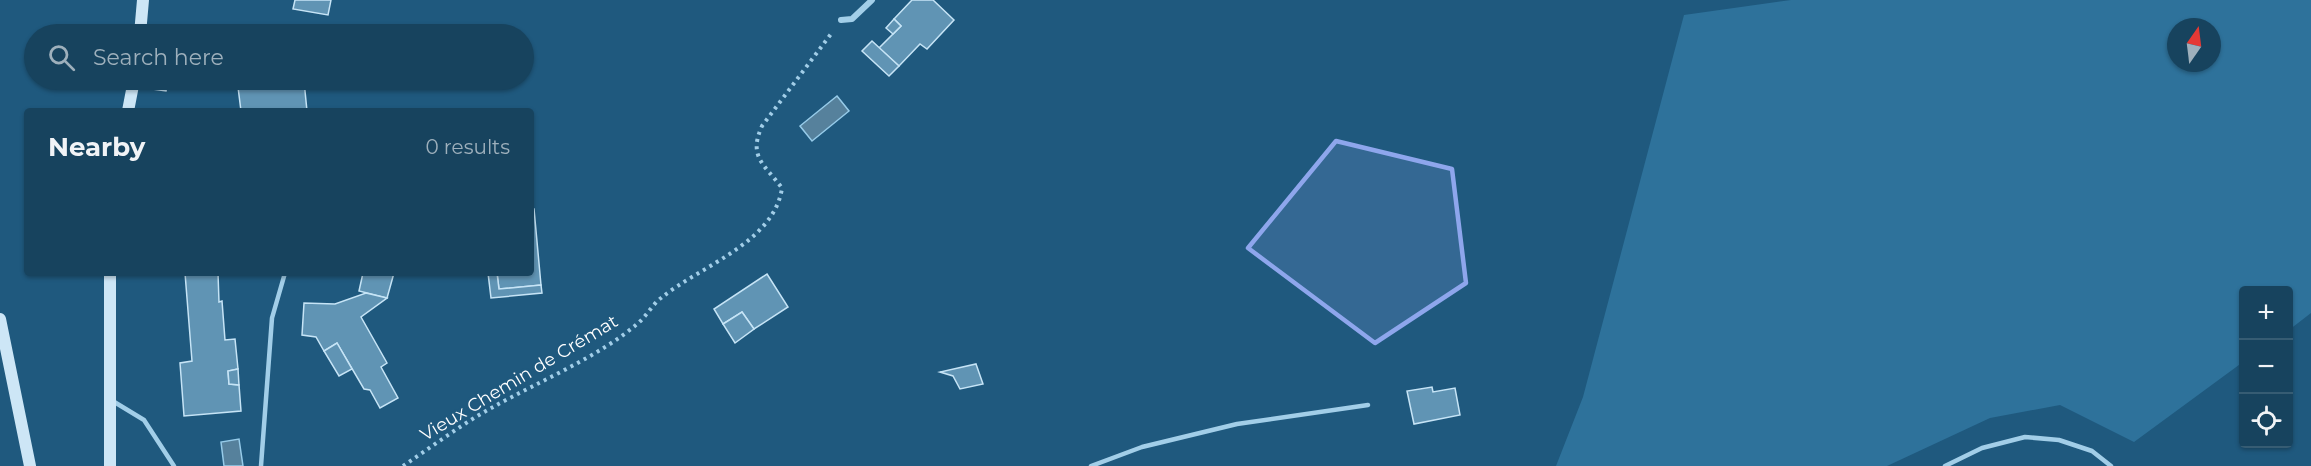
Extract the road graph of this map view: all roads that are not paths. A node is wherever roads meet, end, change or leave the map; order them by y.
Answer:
1 (143, 0) edge
2 (872, 0) edge
3 (841, 20) road end
4 (141, 24) edge
5 (132, 90) edge
6 (129, 108) edge
7 (110, 276) edge
8 (284, 276) edge
9 (0, 319) edge
10 (109, 399) junction
11 (1368, 405) dead end
12 (30, 466) edge
13 (110, 466) edge
14 (174, 466) edge
15 (261, 466) edge
16 (1091, 466) edge
17 (1946, 466) edge
18 (2111, 466) edge

1 - 4 street
2 - 3 street
5 - 6 street
7 - 10 street
8 - 15 lane
9 - 12 street
10 - 13 street
10 - 14 lane
11 - 16 lane
17 - 18 lane

